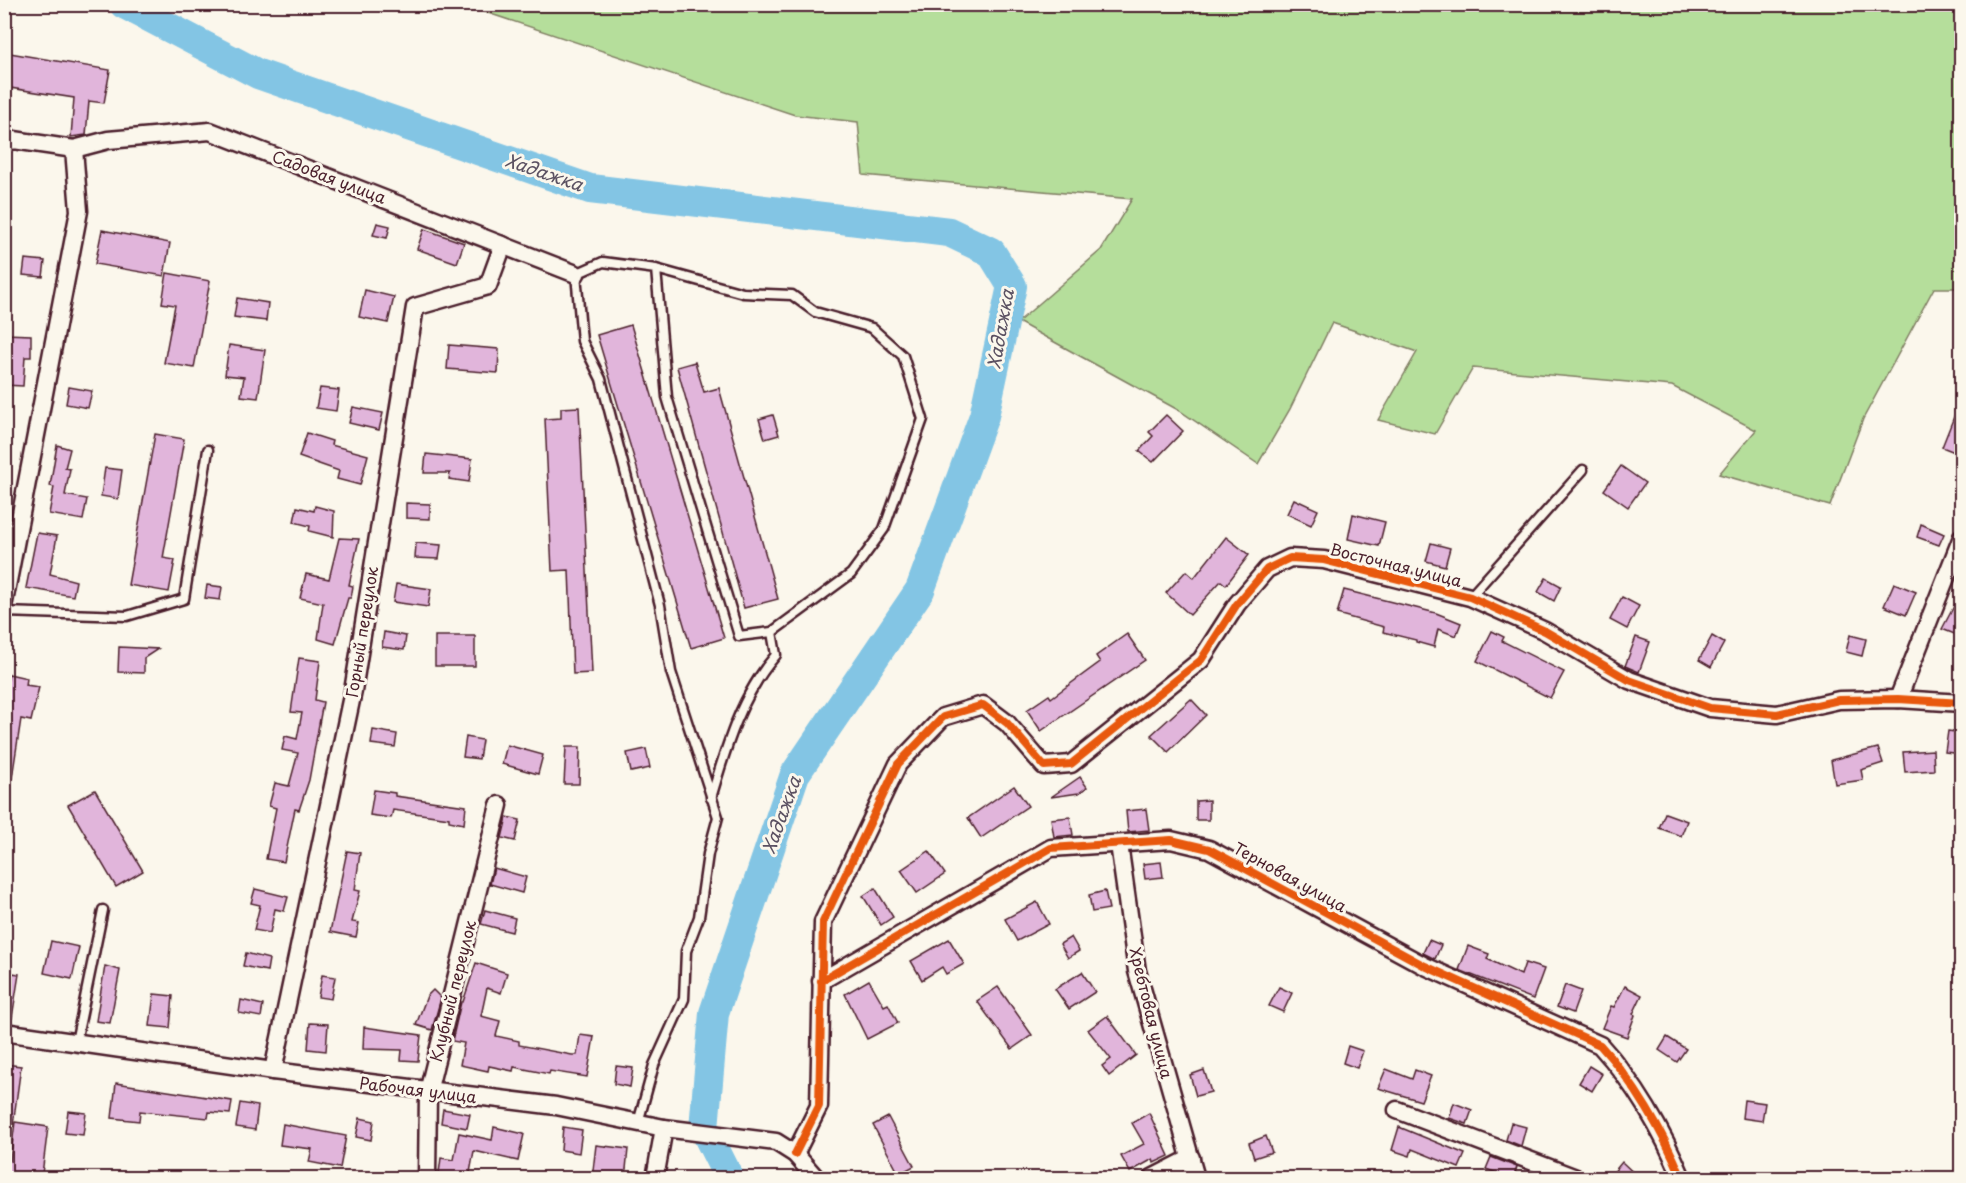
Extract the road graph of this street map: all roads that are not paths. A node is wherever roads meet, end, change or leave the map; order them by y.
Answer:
1 (4, 142) edge
2 (74, 149) junction
3 (503, 245) junction
4 (656, 269) junction
5 (576, 274) junction
6 (208, 450) dead end
7 (1583, 470) dead end
8 (1962, 537) edge
9 (1470, 597) junction
10 (4, 603) edge
11 (4, 612) edge
12 (772, 632) junction
13 (1898, 699) junction
14 (1962, 703) edge
15 (711, 798) junction
16 (499, 805) dead end
17 (1119, 844) junction
18 (103, 910) dead end
19 (821, 981) junction
20 (4, 1032) edge
21 (76, 1042) junction
22 (273, 1071) junction
23 (428, 1092) junction
24 (1396, 1110) dead end
25 (638, 1123) junction
26 (663, 1128) junction
27 (795, 1154) junction
28 (1191, 1158) junction
29 (427, 1179) edge
30 (655, 1179) edge
31 (816, 1179) edge
32 (1152, 1179) edge
33 (1196, 1179) edge
34 (1576, 1179) edge
35 (1682, 1179) edge

1 - 2 street, Садовая улица
2 - 3 street, Садовая улица
2 - 10 street
3 - 5 street, Садовая улица
3 - 22 street, Горный переулок
4 - 5 lane
4 - 12 lane
4 - 12 lane
5 - 15 lane
6 - 11 lane
7 - 9 lane
8 - 13 street
9 - 13 street, Восточная улица
9 - 19 street, Восточная улица
12 - 15 lane
13 - 14 street, Восточная улица
15 - 25 lane
16 - 23 street, Клубный переулок
17 - 19 street, Терновая улица
17 - 28 street, Хребтовая улица
17 - 35 street, Терновая улица
18 - 21 lane
19 - 27 street
20 - 21 street, Рабочая улица
21 - 22 street, Рабочая улица
22 - 23 street, Рабочая улица
23 - 25 street, Рабочая улица
23 - 29 street, Клубный переулок
24 - 34 street
25 - 26 street, Рабочая улица
26 - 27 street, Рабочая улица
26 - 30 street
27 - 31 street, Рабочая улица
28 - 32 street
28 - 33 street, Хребтовая улица

